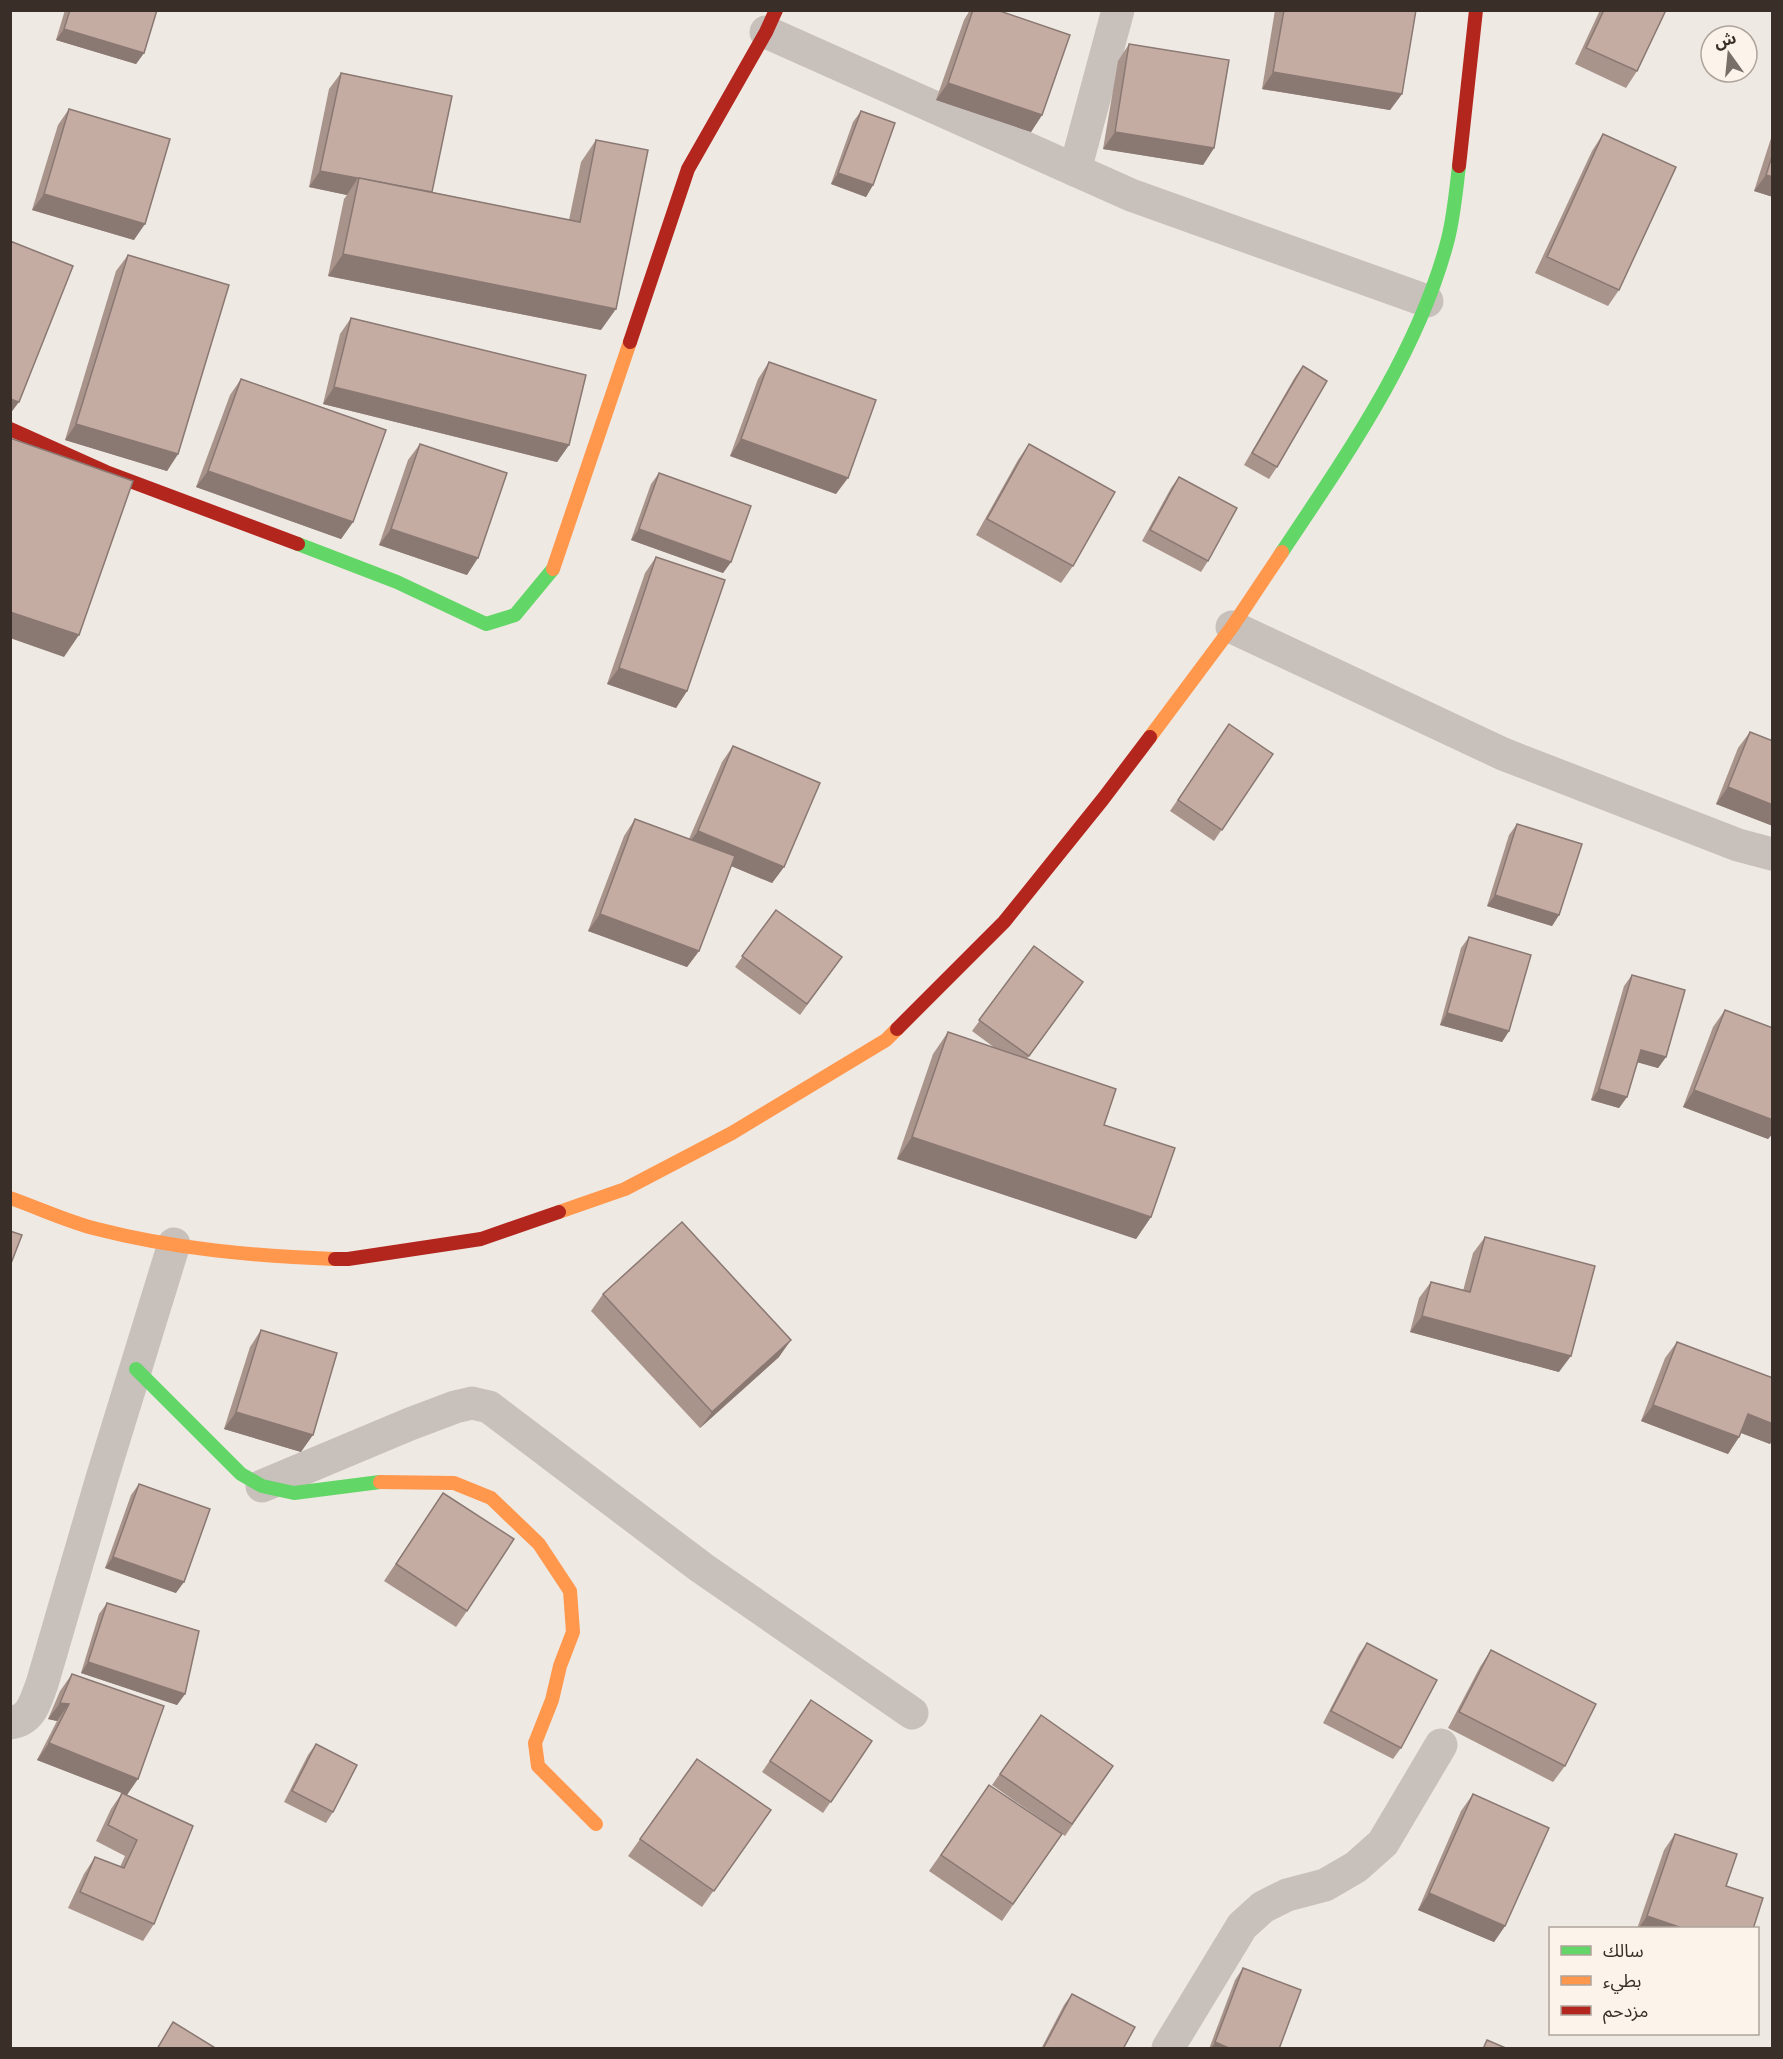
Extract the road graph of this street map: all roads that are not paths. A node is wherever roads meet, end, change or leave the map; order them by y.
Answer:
1 (1118, 10) edge
2 (1476, 10) edge
3 (771, 21) edge
4 (1075, 170) junction
5 (1427, 301) junction
6 (10, 429) edge
7 (1232, 627) junction
8 (1773, 854) edge
9 (10, 1198) edge
10 (174, 1244) junction
11 (136, 1369) junction
12 (262, 1486) junction
13 (912, 1713) dead end
14 (10, 1724) edge
15 (1441, 1745) dead end
16 (596, 1824) dead end
17 (1168, 2049) edge

1 - 4 street
2 - 5 street
3 - 4 street
3 - 6 street
4 - 5 street
5 - 7 street
7 - 8 street
7 - 10 street
9 - 10 street
10 - 11 street
11 - 12 street
11 - 14 street
12 - 13 street
12 - 16 street
15 - 17 street

